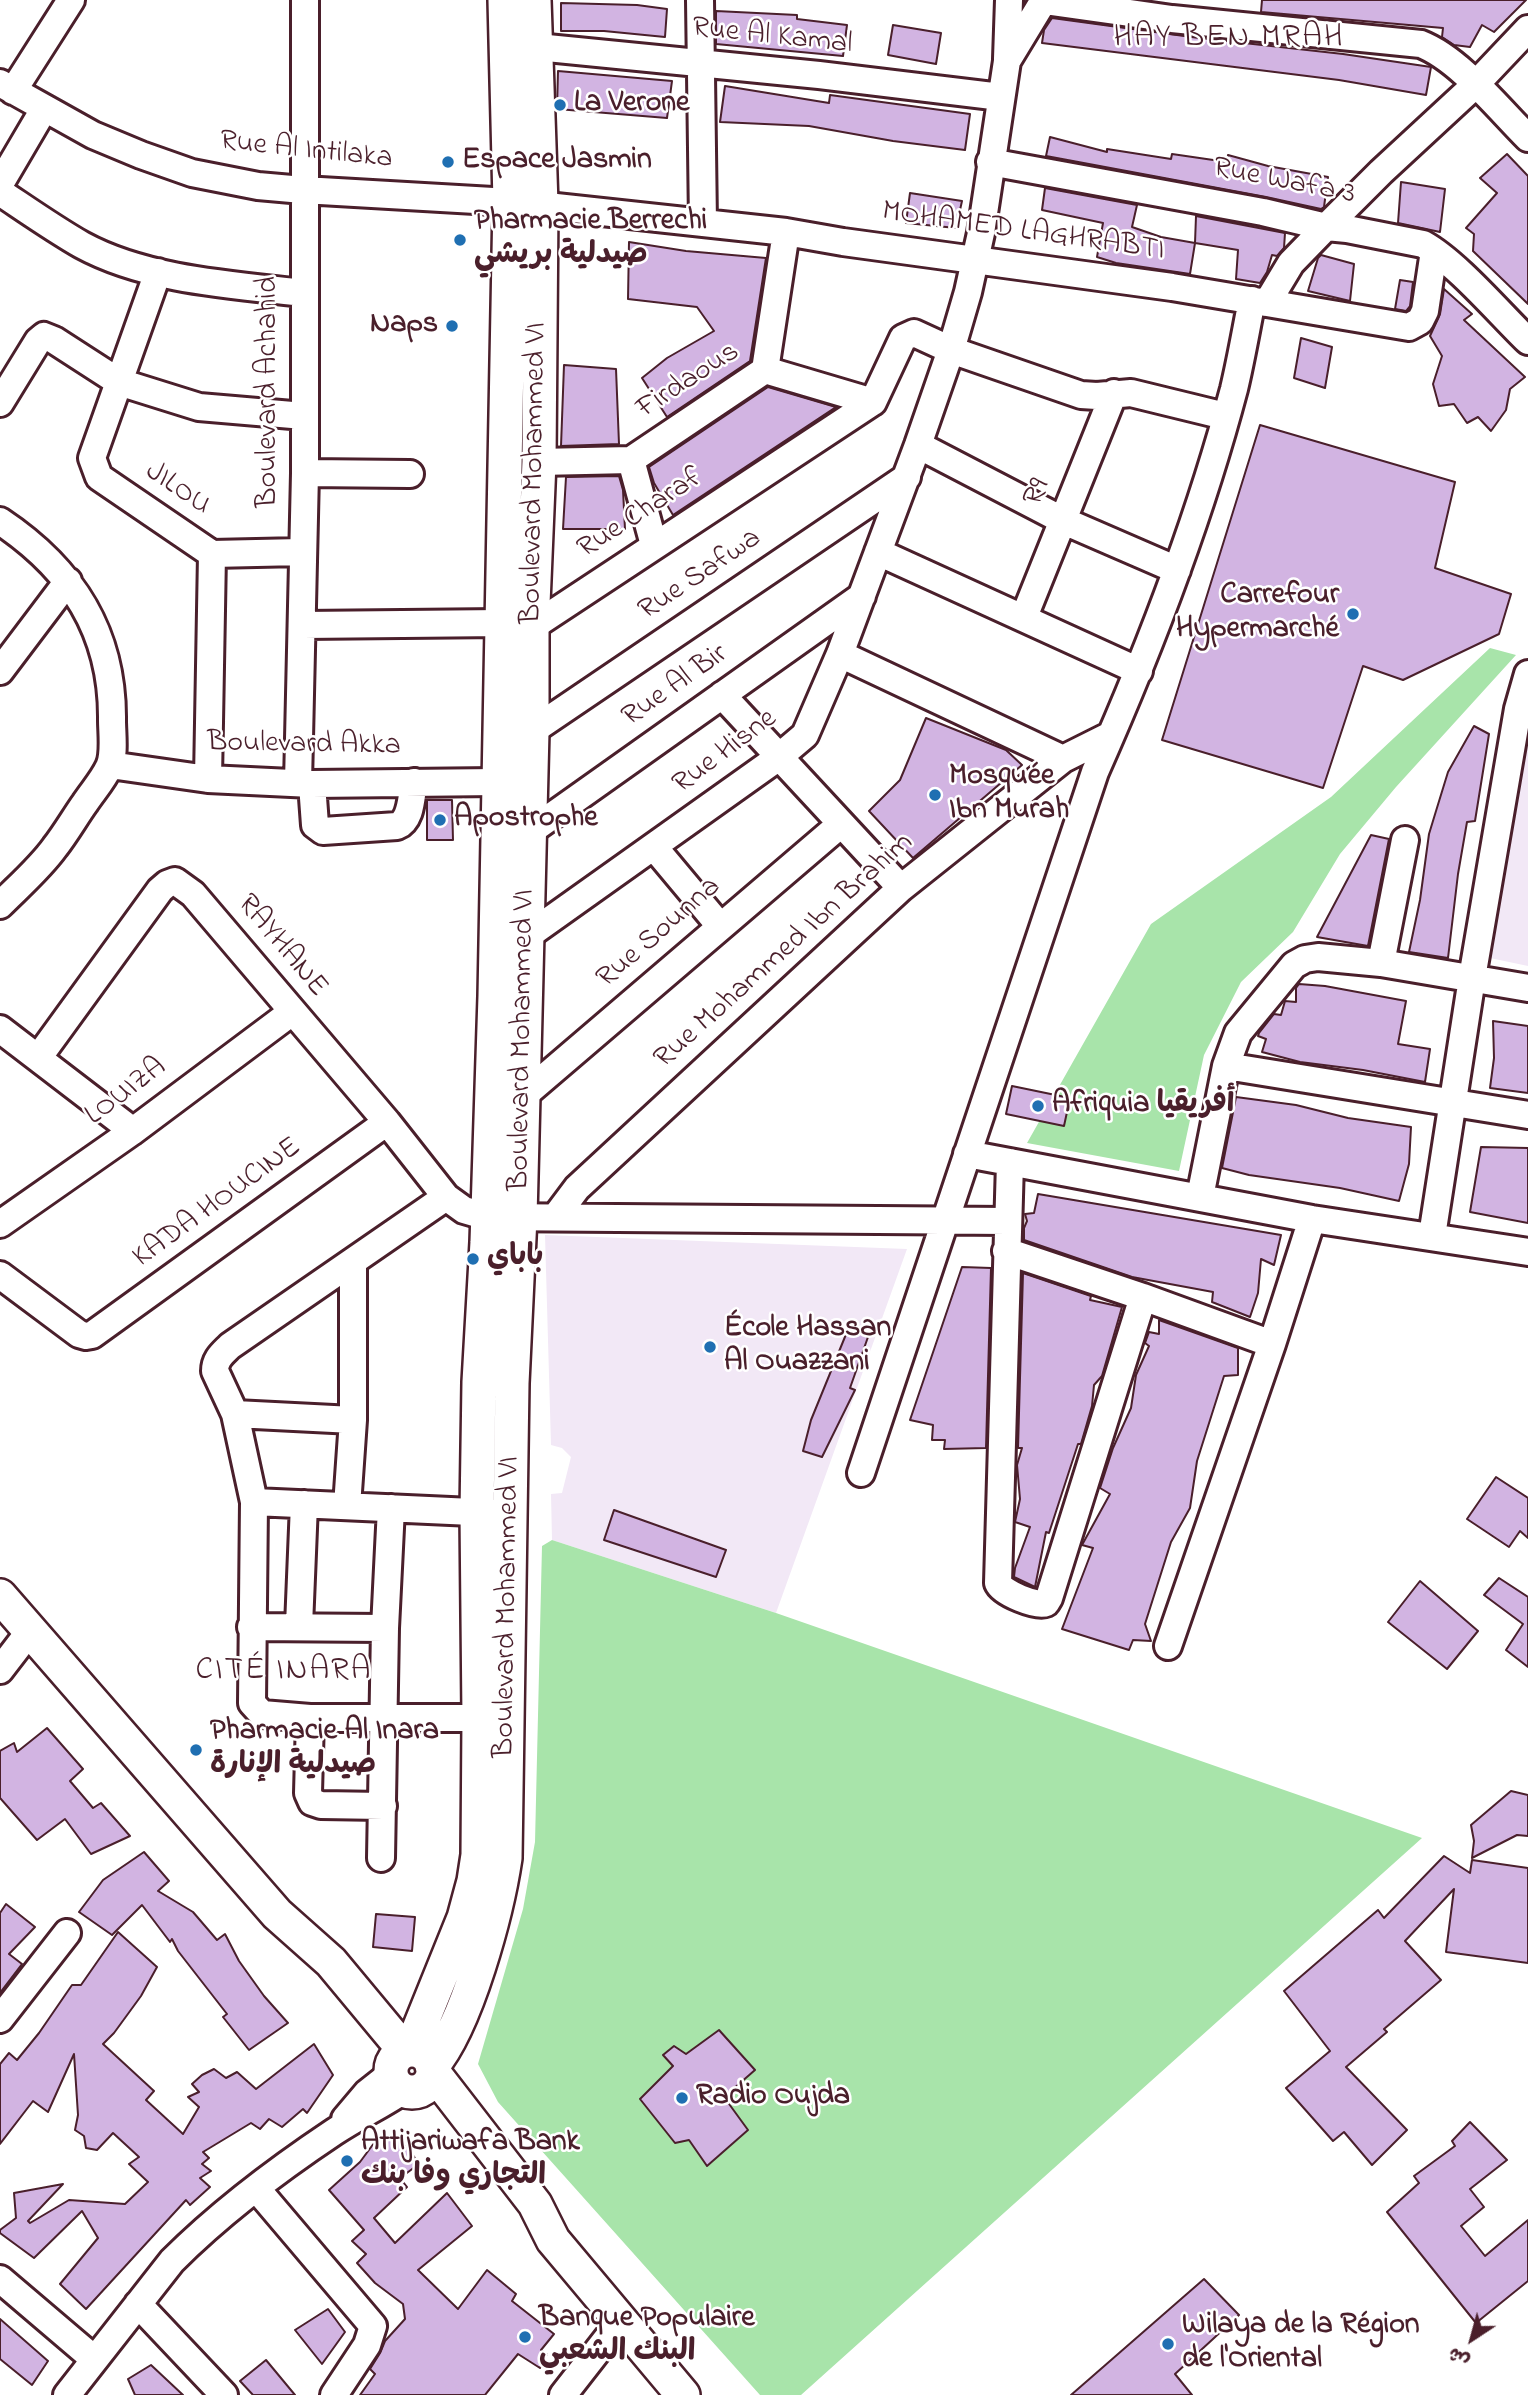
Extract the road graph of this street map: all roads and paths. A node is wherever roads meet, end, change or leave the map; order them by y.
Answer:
1 (71, 0) edge
2 (304, 0) edge
3 (505, 0) edge
4 (534, 0) edge
5 (700, 0) edge
6 (1009, 0) edge
7 (1044, 1) edge
8 (1528, 29) edge
9 (537, 47) junction
10 (1007, 61) junction
11 (702, 64) junction
12 (1475, 85) junction
13 (7, 87) edge
14 (1001, 97) junction
15 (44, 109) junction
16 (1528, 138) edge
17 (990, 162) junction
18 (0, 184) edge
19 (303, 190) junction
20 (0, 192) edge
21 (525, 203) junction
22 (703, 223) junction
23 (1326, 227) junction
24 (786, 232) junction
25 (1434, 251) junction
26 (975, 259) junction
27 (158, 271) junction
28 (304, 293) junction
29 (1260, 301) junction
30 (1528, 341) edge
31 (951, 350) junction
32 (765, 370) junction
33 (119, 382) junction
34 (1114, 393) junction
35 (873, 402) junction
36 (0, 403) edge
37 (304, 416) junction
38 (1225, 416) junction
39 (918, 445) junction
40 (631, 460) junction
41 (539, 462) junction
42 (305, 473) junction
43 (410, 474) dead end
44 (907, 477) junction
45 (0, 521) edge
46 (1064, 521) junction
47 (654, 545) junction
48 (301, 552) junction
49 (878, 552) junction
50 (212, 554) junction
51 (1177, 570) junction
52 (68, 582) junction
53 (862, 596) junction
54 (1024, 617) junction
55 (303, 625) junction
56 (517, 625) junction
57 (840, 654) junction
58 (0, 671) edge
59 (1139, 671) junction
60 (1528, 674) edge
61 (722, 695) junction
62 (532, 731) junction
63 (1111, 735) junction
64 (779, 757) junction
65 (1063, 759) junction
66 (110, 765) junction
67 (208, 779) junction
68 (414, 782) junction
69 (497, 782) junction
70 (305, 784) junction
71 (841, 824) junction
72 (528, 834) junction
73 (1405, 840) dead end
74 (654, 848) junction
75 (901, 888) junction
76 (0, 905) edge
77 (720, 926) junction
78 (526, 937) junction
79 (1381, 963) junction
80 (1472, 978) junction
81 (1528, 988) edge
82 (292, 1012) junction
83 (0, 1029) edge
84 (38, 1058) junction
85 (1226, 1066) junction
86 (523, 1096) junction
87 (1454, 1102) junction
88 (1528, 1115) edge
89 (387, 1122) junction
90 (133, 1131) junction
91 (967, 1154) junction
92 (1010, 1162) junction
93 (446, 1197) junction
94 (1200, 1197) junction
95 (556, 1216) junction
96 (504, 1217) junction
97 (1312, 1219) junction
98 (945, 1220) junction
99 (1007, 1221) junction
100 (0, 1224) edge
101 (1432, 1236) junction
102 (1006, 1251) junction
103 (1528, 1252) edge
104 (353, 1261) junction
105 (0, 1275) edge
106 (1143, 1297) junction
107 (1272, 1344) junction
108 (235, 1414) junction
109 (353, 1420) junction
110 (861, 1473) dead end
111 (254, 1502) junction
112 (304, 1504) junction
113 (347, 1506) junction
114 (391, 1508) junction
115 (477, 1512) junction
116 (509, 1513) junction
117 (0, 1596) edge
118 (299, 1626) junction
119 (251, 1628) junction
120 (385, 1628) junction
121 (30, 1631) junction
122 (1168, 1646) dead end
123 (0, 1670) edge
124 (310, 1718) junction
125 (384, 1718) junction
126 (480, 1718) junction
127 (383, 1806) junction
128 (381, 1858) dead end
129 (67, 1933) dead end
130 (0, 2019) edge
131 (411, 2070) junction
132 (256, 2188) junction
133 (0, 2279) edge
134 (138, 2304) junction
135 (620, 2322) junction
136 (94, 2359) junction
137 (67, 2395) edge
138 (224, 2395) edge
139 (334, 2395) edge
140 (563, 2395) edge
141 (683, 2395) edge

1 - 13 street
2 - 19 street, Boulevard Achahid
3 - 21 main road, Boulevard Mohammed VI
4 - 9 main road, Boulevard Mohammed VI
5 - 11 street
6 - 10 street
7 - 10 street
7 - 12 street
8 - 12 street
9 - 11 street, Rue Al Kamal
9 - 21 main road, Boulevard Mohammed VI
10 - 14 street
11 - 14 street, Rue Al Kamal
11 - 22 street
12 - 16 street
12 - 23 street
13 - 15 street, Rue Al Intilaka
14 - 17 street
15 - 18 street
15 - 19 street, Rue Al Intilaka
17 - 23 street, Rue Wafa 3
17 - 26 street
19 - 21 street, Rue Al Intilaka
19 - 28 street, Boulevard Achahid
20 - 27 street
21 - 22 street, MOHAMED LAGHRABTI
21 - 41 main road, Boulevard Mohammed VI
21 - 56 main road, Boulevard Mohammed VI
22 - 24 street, MOHAMED LAGHRABTI
23 - 25 street, Rue Wafa 3
23 - 29 street
24 - 26 street, MOHAMED LAGHRABTI
24 - 32 street
25 - 29 street, MOHAMED LAGHRABTI
25 - 30 street, Rue Wafa 3
26 - 29 street, MOHAMED LAGHRABTI
26 - 31 street
27 - 28 street
27 - 33 street, JILOU
28 - 37 street, Boulevard Achahid
29 - 38 street
31 - 34 street
31 - 35 street
31 - 39 street
32 - 35 street, Firdaous
32 - 40 street, Firdaous
33 - 36 street
33 - 37 street
33 - 50 street, JILOU
34 - 38 street
34 - 46 street, R9
35 - 47 street, Rue Charaf
37 - 42 street, Boulevard Achahid
38 - 51 street
39 - 44 street
39 - 46 street
40 - 41 street, Firdaous
40 - 47 street
41 - 56 main road, Boulevard Mohammed VI
42 - 43 street
42 - 48 street, Boulevard Achahid
44 - 49 street
44 - 62 street, Rue Safwa
45 - 52 street
46 - 51 street
46 - 54 street, R9
47 - 56 street, Rue Charaf
48 - 50 street
48 - 55 street, Boulevard Achahid
49 - 53 street, Rue Hisne
49 - 54 street
50 - 67 street, JILOU
51 - 59 street
52 - 58 street
52 - 66 street
53 - 57 street, Rue Hisne
53 - 61 street, Rue Al Bir
54 - 59 street
55 - 56 street
55 - 70 street, Boulevard Achahid
56 - 62 main road, Boulevard Mohammed VI
56 - 69 main road, Boulevard Mohammed VI
57 - 64 street, Rue Hisne
57 - 65 street
59 - 63 street
60 - 80 street
61 - 64 street
61 - 72 street, Rue Al Bir
62 - 72 main road, Boulevard Mohammed VI
63 - 65 street, Rue Mohammed Ibn Brahim
63 - 91 street
64 - 71 street
64 - 74 street, Rue Hisne
65 - 75 street, Rue Mohammed Ibn Brahim
66 - 67 street, Boulevard Akka
66 - 76 street
67 - 70 street, Boulevard Akka
68 - 69 street, Boulevard Akka
68 - 70 street, Boulevard Akka
68 - 70 street, Boulevard Achahid
69 - 96 main road, Boulevard Mohammed VI
71 - 75 street
71 - 77 street, Rue Sounna
72 - 78 main road, Boulevard Mohammed VI
73 - 79 street
74 - 77 street
74 - 78 street, Rue Hisne
75 - 95 street, Rue Mohammed Ibn Brahim
77 - 86 street, Rue Sounna
78 - 86 main road, Boulevard Mohammed VI
79 - 80 street
79 - 85 street
80 - 81 street
80 - 87 street
82 - 84 street, RAYHANE
82 - 89 street, RAYHANE
82 - 90 street, LOUIZA
83 - 84 street
84 - 90 street
85 - 87 street
85 - 94 street
86 - 96 main road, Boulevard Mohammed VI
87 - 88 street
87 - 101 street
89 - 93 street, RAYHANE
89 - 105 street, KADA HOUCINE
90 - 100 street, LOUIZA
91 - 92 street
91 - 98 street
92 - 94 street
92 - 99 street
93 - 96 street, RAYHANE
93 - 104 street
94 - 97 street
95 - 96 street
95 - 98 street
96 - 115 main road, Boulevard Mohammed VI
96 - 116 main road, Boulevard Mohammed VI
97 - 101 street
97 - 107 street
98 - 99 street
98 - 110 street
99 - 102 street
101 - 103 street
102 - 106 street
102 - 106 street
104 - 108 street
104 - 109 street
106 - 107 street
107 - 122 street
108 - 109 street
108 - 111 street
109 - 113 street
111 - 112 street
111 - 119 street
112 - 113 street
112 - 118 street
113 - 114 street
114 - 115 street
114 - 120 street
115 - 116 street
115 - 126 main road, Boulevard Mohammed VI
116 - 131 main road, Boulevard Mohammed VI
117 - 121 main road
118 - 119 street
118 - 120 street
119 - 124 street
120 - 125 street
121 - 123 street
121 - 131 main road
124 - 125 street
124 - 127 street
125 - 126 street
125 - 127 street
126 - 131 main road, Boulevard Mohammed VI
127 - 128 street
129 - 130 street
131 - 132 street, Boulevard Mohammed VI
131 - 135 main road
132 - 134 street, Boulevard Mohammed VI
132 - 139 street
133 - 136 street
134 - 136 street, Boulevard Mohammed VI
134 - 138 street
135 - 140 street
135 - 141 main road
136 - 137 street, Boulevard Mohammed VI

